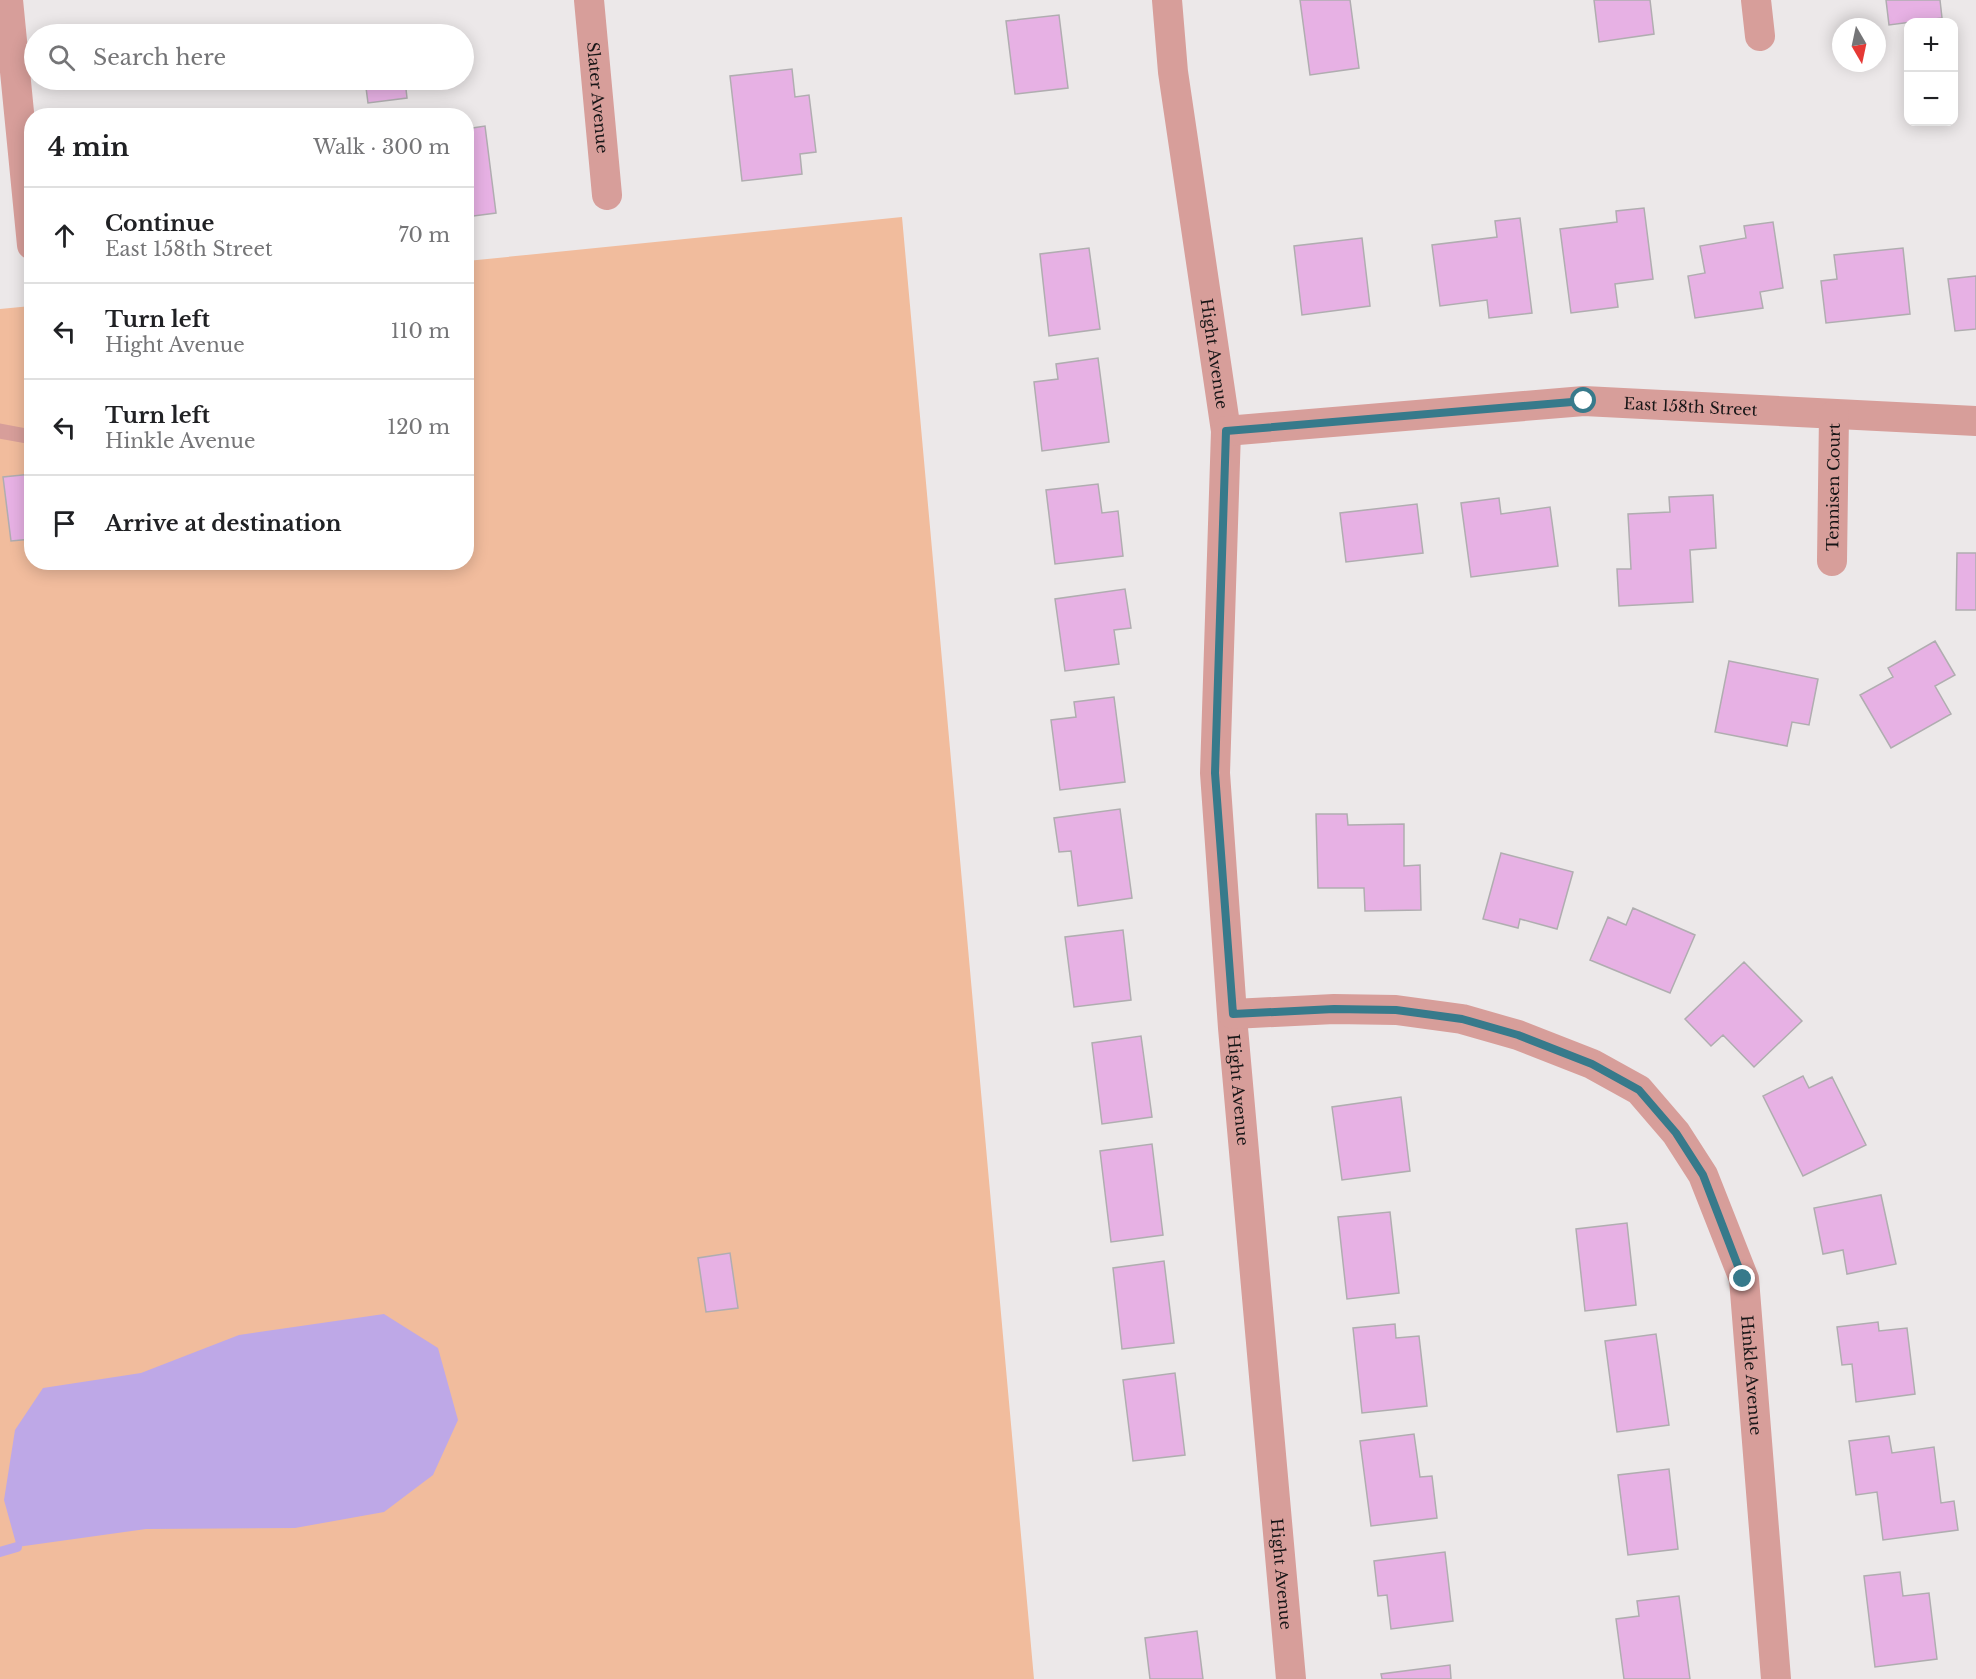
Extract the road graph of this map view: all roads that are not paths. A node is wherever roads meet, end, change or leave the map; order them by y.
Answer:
1 (8, 0) edge
2 (590, 0) edge
3 (1167, 0) edge
4 (1756, 0) edge
5 (1760, 36) dead end
6 (24, 163) edge
7 (608, 195) dead end
8 (1834, 415) junction
9 (1976, 421) edge
10 (0, 431) edge
11 (1226, 431) junction
12 (24, 436) edge
13 (1832, 561) dead end
14 (1233, 1014) junction
15 (1291, 1679) edge
16 (1776, 1679) edge

1 - 6 street
2 - 7 street, Slater Avenue
3 - 11 street, Hight Avenue
4 - 5 street
8 - 9 street, East 158th Street
8 - 11 street, East 158th Street
8 - 13 street, Tennisen Court
10 - 12 lane
11 - 14 street, Hight Avenue
14 - 15 street, Hight Avenue
14 - 16 street, Hinkle Avenue

